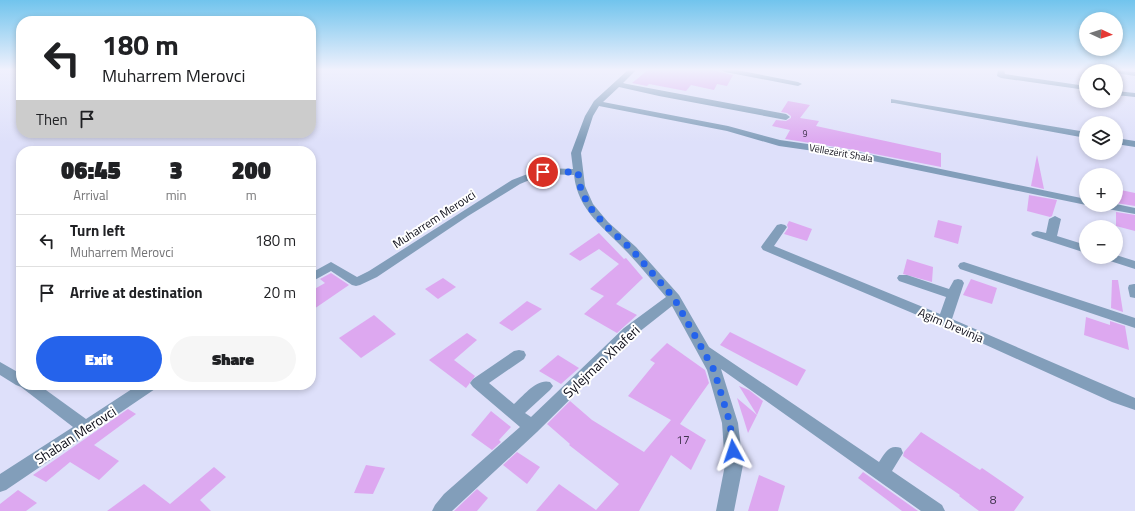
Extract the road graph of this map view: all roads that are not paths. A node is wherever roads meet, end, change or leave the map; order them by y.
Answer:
1 (607, 94) edge
2 (657, 94) edge
3 (894, 101) dead end
4 (597, 103) junction
5 (786, 117) dead end
6 (1079, 134) edge
7 (1123, 142) edge
8 (1135, 144) edge
9 (578, 172) junction
10 (1079, 201) edge
11 (1123, 209) edge
12 (1135, 211) edge
13 (1055, 219) dead end
14 (781, 228) dead end
15 (1037, 234) dead end
16 (1051, 238) junction
17 (1079, 247) edge
18 (1123, 261) edge
19 (1135, 265) edge
20 (964, 266) dead end
21 (316, 275) edge
22 (903, 278) dead end
23 (1135, 288) edge
24 (1135, 294) edge
25 (674, 298) junction
26 (944, 321) junction
27 (1135, 323) edge
28 (703, 350) junction
29 (519, 355) dead end
30 (0, 368) edge
31 (16, 378) edge
32 (545, 386) dead end
33 (35, 390) edge
34 (142, 390) edge
35 (1135, 404) edge
36 (514, 413) junction
37 (85, 427) junction
38 (531, 427) junction
39 (895, 453) dead end
40 (881, 473) junction
41 (0, 484) edge
42 (441, 511) edge
43 (725, 511) edge
44 (936, 511) edge

1 - 4 street
2 - 5 street
3 - 6 street
4 - 9 street
4 - 10 street, Vëllezërit Shala
7 - 8 street
9 - 21 street, Muharrem Merovci
9 - 25 street
11 - 12 street
13 - 16 street
14 - 26 street, Agim Drevinja
15 - 16 street
16 - 17 street
18 - 19 street
20 - 27 street
22 - 26 street
23 - 24 street
25 - 28 street
25 - 38 street, Sylejman Xhaferi
26 - 35 street, Agim Drevinja
28 - 40 street
28 - 43 street
29 - 36 street
30 - 31 street
32 - 36 street
33 - 37 street
34 - 37 street, Shaban Merovci
36 - 38 street
37 - 41 street, Shaban Merovci
38 - 42 street, Sylejman Xhaferi
39 - 40 street
40 - 44 street

